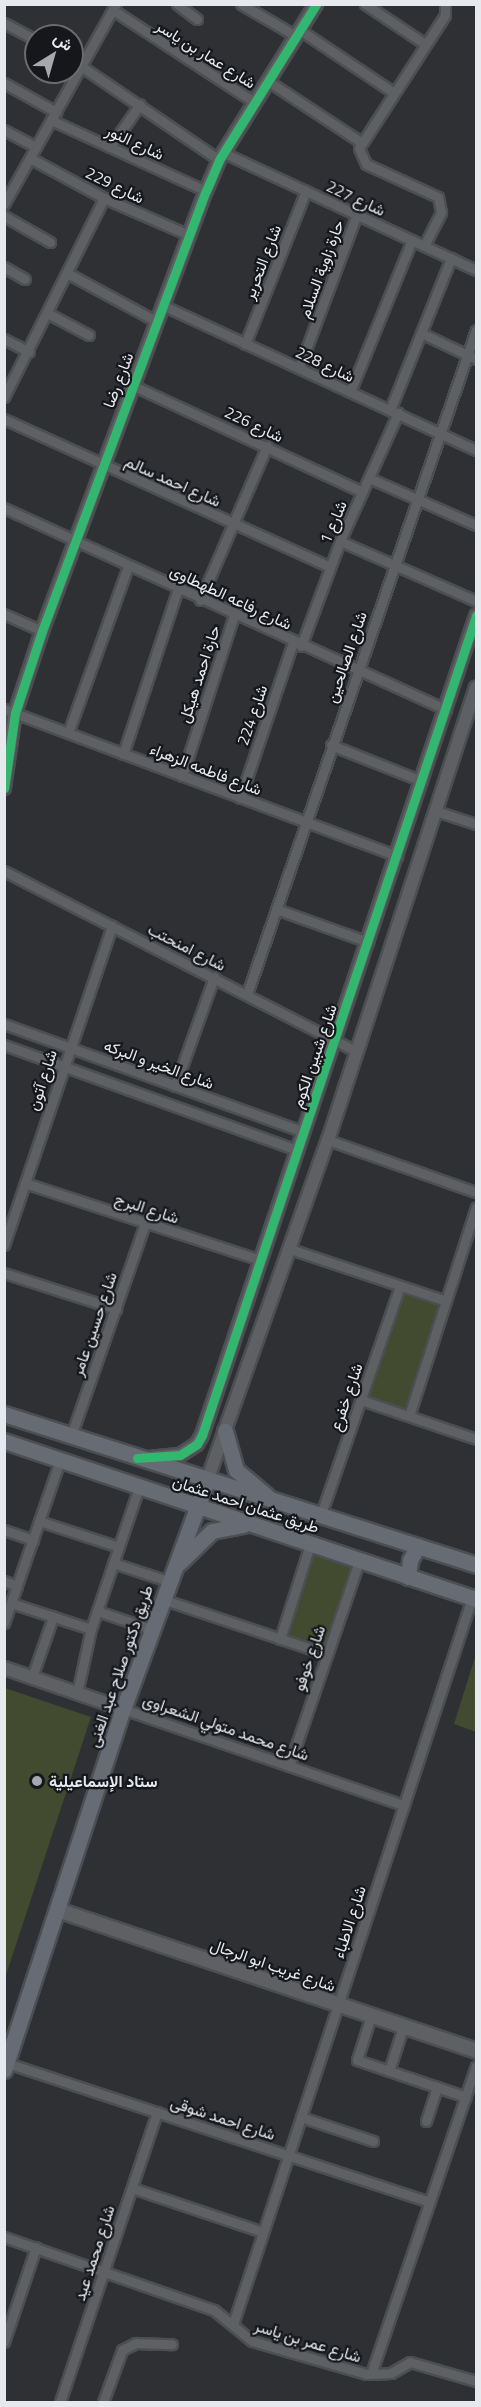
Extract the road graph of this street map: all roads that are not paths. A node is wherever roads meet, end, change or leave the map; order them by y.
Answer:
1 (103, 4) edge
2 (177, 4) edge
3 (241, 4) edge
4 (316, 4) edge
5 (365, 4) edge
6 (445, 4) edge
7 (114, 8) edge
8 (197, 19) dead end
9 (4, 22) edge
10 (24, 33) edge
11 (298, 33) junction
12 (425, 44) junction
13 (84, 62) edge
14 (84, 67) edge
15 (267, 81) junction
16 (4, 83) edge
17 (72, 84) edge
18 (394, 93) junction
19 (254, 102) junction
20 (140, 104) junction
21 (54, 116) junction
22 (4, 130) edge
23 (361, 142) junction
24 (36, 147) junction
25 (110, 147) junction
26 (222, 156) junction
27 (30, 158) junction
28 (206, 191) junction
29 (306, 191) junction
30 (104, 198) junction
31 (4, 204) edge
32 (357, 214) junction
33 (4, 216) edge
34 (189, 235) junction
35 (412, 240) junction
36 (50, 242) dead end
37 (424, 246) junction
38 (451, 258) junction
39 (4, 267) edge
40 (477, 270) edge
41 (69, 274) junction
42 (25, 279) dead end
43 (162, 306) junction
44 (49, 314) junction
45 (156, 321) junction
46 (477, 330) edge
47 (421, 333) junction
48 (88, 335) dead end
49 (4, 339) edge
50 (245, 344) junction
51 (29, 352) junction
52 (467, 354) junction
53 (477, 359) edge
54 (299, 368) junction
55 (4, 375) edge
56 (14, 380) junction
57 (132, 385) junction
58 (350, 392) junction
59 (4, 397) edge
60 (394, 412) junction
61 (4, 419) edge
62 (439, 432) junction
63 (267, 446) junction
64 (477, 450) edge
65 (102, 466) junction
66 (369, 478) junction
67 (362, 492) junction
68 (416, 499) junction
69 (4, 508) edge
70 (233, 524) junction
71 (477, 525) edge
72 (75, 541) junction
73 (340, 541) junction
74 (393, 564) junction
75 (128, 566) junction
76 (330, 567) junction
77 (178, 589) junction
78 (200, 600) junction
79 (477, 601) edge
80 (4, 614) edge
81 (234, 615) junction
82 (477, 616) edge
83 (42, 631) junction
84 (297, 644) junction
85 (357, 671) junction
86 (477, 688) edge
87 (446, 710) junction
88 (10, 711) edge
89 (68, 733) junction
90 (331, 745) junction
91 (123, 754) junction
92 (182, 776) junction
93 (422, 781) junction
94 (4, 788) edge
95 (240, 798) junction
96 (436, 812) junction
97 (305, 823) junction
98 (477, 824) edge
99 (397, 856) junction
100 (4, 872) edge
101 (276, 909) junction
102 (112, 926) junction
103 (368, 942) junction
104 (214, 977) junction
105 (247, 994) junction
106 (4, 1024) edge
107 (335, 1039) junction
108 (4, 1045) edge
109 (68, 1047) junction
110 (356, 1051) junction
111 (62, 1066) junction
112 (175, 1086) junction
113 (304, 1132) junction
114 (328, 1140) junction
115 (298, 1150) junction
116 (25, 1183) junction
117 (477, 1192) edge
118 (477, 1207) edge
119 (145, 1222) junction
120 (4, 1245) edge
121 (290, 1249) junction
122 (261, 1260) junction
123 (4, 1273) edge
124 (400, 1286) junction
125 (446, 1301) junction
126 (116, 1309) junction
127 (361, 1400) junction
128 (4, 1414) edge
129 (409, 1416) junction
130 (225, 1431) junction
131 (71, 1436) junction
132 (477, 1439) edge
133 (4, 1441) edge
134 (137, 1458) junction
135 (60, 1460) junction
136 (175, 1471) junction
137 (207, 1480) junction
138 (139, 1487) junction
139 (277, 1503) junction
140 (190, 1505) junction
141 (320, 1517) junction
142 (39, 1521) junction
143 (249, 1525) junction
144 (4, 1530) edge
145 (33, 1540) junction
146 (310, 1545) junction
147 (418, 1546) junction
148 (118, 1547) junction
149 (359, 1561) junction
150 (113, 1563) junction
151 (477, 1565) edge
152 (408, 1576) junction
153 (170, 1577) junction
154 (4, 1581) edge
155 (17, 1586) junction
156 (474, 1598) edge
157 (162, 1599) junction
158 (11, 1603) junction
159 (97, 1611) junction
160 (52, 1617) junction
161 (4, 1623) edge
162 (91, 1629) junction
163 (151, 1629) junction
164 (280, 1639) junction
165 (326, 1654) junction
166 (4, 1668) edge
167 (32, 1677) junction
168 (77, 1693) junction
169 (123, 1709) junction
170 (289, 1766) junction
171 (404, 1805) junction
172 (58, 1911) junction
173 (338, 2004) junction
174 (371, 2016) junction
175 (403, 2026) junction
176 (477, 2051) edge
177 (6, 2066) edge
178 (477, 2066) edge
179 (389, 2071) junction
180 (437, 2087) junction
181 (466, 2097) junction
182 (157, 2112) junction
183 (300, 2117) junction
184 (426, 2121) dead end
185 (373, 2141) dead end
186 (288, 2155) junction
187 (132, 2188) junction
188 (430, 2202) junction
189 (263, 2232) junction
190 (4, 2236) edge
191 (36, 2247) junction
192 (104, 2271) junction
193 (232, 2324) junction
194 (4, 2342) edge
195 (172, 2344) dead end
196 (371, 2374) junction
197 (477, 2381) edge
198 (60, 2403) edge
199 (103, 2403) edge

1 - 7 street, شارع عمار بن ياسر
2 - 8 street
3 - 11 street
4 - 11 street, شارع رضا
5 - 12 street
6 - 12 street
7 - 13 street
7 - 19 street, شارع عمار بن ياسر
9 - 10 street
11 - 15 street, شارع رضا
11 - 18 street
12 - 18 street
14 - 20 street, شارع 227
15 - 19 street, شارع رضا
15 - 23 street
16 - 21 street, شارع النور
17 - 21 street
18 - 23 street
19 - 26 street, شارع رضا
20 - 25 street
20 - 26 street, شارع 227
21 - 24 street
21 - 25 street, شارع النور
22 - 24 street
23 - 37 street
24 - 27 street
25 - 28 street, شارع النور
26 - 28 street, شارع رضا
26 - 29 street, شارع 227
27 - 30 street, شارع 229
27 - 31 street
28 - 34 street, شارع رضا
29 - 32 street, شارع 227
29 - 50 street, شارع التحرير
30 - 34 street, شارع 229
30 - 41 street
32 - 35 street, شارع 227
32 - 54 street, حارة زاوية السلام
33 - 36 street
34 - 43 street, شارع رضا
35 - 37 street, شارع 227
35 - 58 street
37 - 38 street, شارع 227
38 - 40 street, شارع 227
38 - 47 street, شارع 1
39 - 42 street
41 - 44 street
41 - 45 street
43 - 45 street, شارع رضا
43 - 50 street, شارع 228
44 - 48 street
44 - 51 street
45 - 57 street, شارع رضا
46 - 52 street, شارع الصالحين
47 - 52 street
47 - 60 street, شارع 1
49 - 51 street
50 - 54 street, شارع 228
51 - 56 street
52 - 53 street
52 - 62 street, شارع الصالحين
54 - 58 street, شارع 228
55 - 56 street
56 - 59 street
57 - 63 street, شارع 226
57 - 65 street, شارع رضا
58 - 60 street, شارع 228
60 - 62 street, شارع 228
60 - 66 street, شارع 1
61 - 65 street, شارع احمد سالم
62 - 64 street, شارع 228
62 - 68 street, شارع الصالحين
63 - 67 street, شارع 226
63 - 70 street
65 - 70 street, شارع احمد سالم
65 - 72 street, شارع رضا
66 - 67 street, شارع 1
66 - 68 street
67 - 73 street, شارع 1
68 - 71 street
68 - 74 street, شارع الصالحين
69 - 72 street, شارع رفاعه الطهطاوى
70 - 76 street, شارع احمد سالم
70 - 78 street
72 - 75 street, شارع رفاعه الطهطاوى
72 - 83 street, شارع رضا
73 - 74 street
73 - 76 street, شارع 1
74 - 79 street
74 - 85 street, شارع الصالحين
75 - 77 street, شارع رفاعه الطهطاوى
75 - 89 street
76 - 84 street, شارع 1
77 - 78 street, شارع رفاعه الطهطاوى
77 - 91 street
78 - 81 street, شارع رفاعه الطهطاوى
80 - 83 street
81 - 84 street, شارع رفاعه الطهطاوى
81 - 92 street, حارة احمد هيكل
82 - 87 street, شارع شبين الكوم
83 - 88 street, شارع رضا
84 - 85 street, شارع رفاعه الطهطاوى
84 - 95 street, شارع 224
85 - 87 street, شارع رفاعه الطهطاوى
85 - 90 street, شارع الصالحين
86 - 96 street
87 - 93 street, شارع شبين الكوم
88 - 89 street, شارع فاطمه الزهراء
88 - 94 street, شارع رضا
89 - 91 street, شارع فاطمه الزهراء
90 - 93 street
90 - 97 street, شارع الصالحين
91 - 92 street, شارع فاطمه الزهراء
92 - 95 street, شارع فاطمه الزهراء
93 - 99 street, شارع شبين الكوم
95 - 97 street, شارع فاطمه الزهراء
96 - 98 street
96 - 110 street
97 - 99 street, شارع فاطمه الزهراء
97 - 101 street, شارع الصالحين
99 - 103 street, شارع شبين الكوم
100 - 102 street, شارع امنحتب
101 - 103 street
101 - 105 street, شارع الصالحين
102 - 104 street, شارع امنحتب
102 - 109 street, شارع آتون
103 - 107 street, شارع شبين الكوم
104 - 105 street, شارع امنحتب
104 - 112 street
105 - 107 street, شارع امنحتب
106 - 109 street, شارع الخير و البركه
107 - 110 street, شارع امنحتب
107 - 113 street, شارع شبين الكوم
108 - 111 street
109 - 111 street, شارع آتون
109 - 112 street, شارع الخير و البركه
110 - 114 street
111 - 115 street
111 - 116 street, شارع آتون
112 - 113 street, شارع الخير و البركه
113 - 115 street, شارع شبين الكوم
114 - 117 street
114 - 121 street
115 - 122 street, شارع شبين الكوم
116 - 119 street, شارع البرج
116 - 120 street, شارع آتون
118 - 125 street
119 - 122 street, شارع البرج
119 - 126 street, شارع حسين عامر
121 - 124 street
121 - 130 street
122 - 134 street, شارع شبين الكوم
123 - 126 street
124 - 125 street
124 - 127 street, شارع خفرع
125 - 129 street
126 - 131 street, شارع حسين عامر
127 - 129 street
127 - 141 street, شارع خفرع
128 - 131 main road, طريق عثمان احمد عثمان
129 - 132 street
130 - 137 street
130 - 139 main road
131 - 134 main road, طريق عثمان احمد عثمان
133 - 135 main road, طريق عثمان احمد عثمان
134 - 136 main road, طريق عثمان احمد عثمان
135 - 138 main road, طريق عثمان احمد عثمان
135 - 142 street
136 - 137 main road, طريق عثمان احمد عثمان
136 - 140 main road
137 - 139 main road, طريق عثمان احمد عثمان
137 - 140 main road
138 - 140 main road, طريق عثمان احمد عثمان
138 - 148 street
139 - 141 main road, طريق عثمان احمد عثمان
140 - 143 main road, طريق عثمان احمد عثمان
140 - 153 main road, طريق دكتور صلاح عبد الغنى
141 - 147 main road, طريق عثمان احمد عثمان
142 - 145 street
142 - 148 street
143 - 146 main road, طريق عثمان احمد عثمان
143 - 153 main road
144 - 145 street
145 - 155 street
146 - 149 main road, طريق عثمان احمد عثمان
146 - 164 street
147 - 151 main road, طريق عثمان احمد عثمان
147 - 152 main road
148 - 150 street
149 - 152 main road, طريق عثمان احمد عثمان
149 - 165 street, شارع خوفو
150 - 153 street
150 - 159 street
152 - 156 main road, طريق عثمان احمد عثمان
153 - 157 main road, طريق دكتور صلاح عبد الغنى
154 - 155 street
155 - 158 street
156 - 171 street, شارع الاطباء
157 - 163 main road, طريق دكتور صلاح عبد الغنى
157 - 164 street
158 - 160 street
158 - 161 street
159 - 162 street
159 - 163 street
160 - 162 street
160 - 167 street
162 - 168 street
163 - 169 main road, طريق دكتور صلاح عبد الغنى
164 - 165 street
165 - 170 street, شارع خوفو
166 - 167 street, شارع محمد متولي الشعراوى
167 - 168 street, شارع محمد متولي الشعراوى
168 - 169 street, شارع محمد متولي الشعراوى
169 - 170 street, شارع محمد متولي الشعراوى
169 - 172 main road, طريق دكتور صلاح عبد الغنى
170 - 171 street, شارع محمد متولي الشعراوى
171 - 173 street, شارع الاطباء
172 - 173 main road, شارع غريب ابو الرجال
172 - 177 main road, طريق دكتور صلاح عبد الغنى
173 - 174 main road, شارع غريب ابو الرجال
173 - 183 street, شارع الاطباء
174 - 175 main road, شارع غريب ابو الرجال
174 - 179 street
175 - 176 main road, شارع غريب ابو الرجال
175 - 179 street
177 - 182 street, شارع احمد شوقى
178 - 181 street
179 - 180 street
180 - 181 street
180 - 184 street
181 - 188 street
182 - 186 street, شارع احمد شوقى
182 - 187 street, شارع محمد عيد
183 - 185 street
183 - 186 street, شارع الاطباء
186 - 188 street, شارع احمد شوقى
186 - 189 street, شارع الاطباء
187 - 189 street
187 - 192 street, شارع محمد عيد
188 - 196 street
189 - 193 street, شارع الاطباء
190 - 191 street, شارع عمر بن ياسر
191 - 192 street, شارع عمر بن ياسر
191 - 194 street
192 - 193 street, شارع عمر بن ياسر
192 - 198 street, شارع محمد عيد
193 - 196 street, شارع عمر بن ياسر
195 - 199 street
196 - 197 street, شارع عمر بن ياسر

